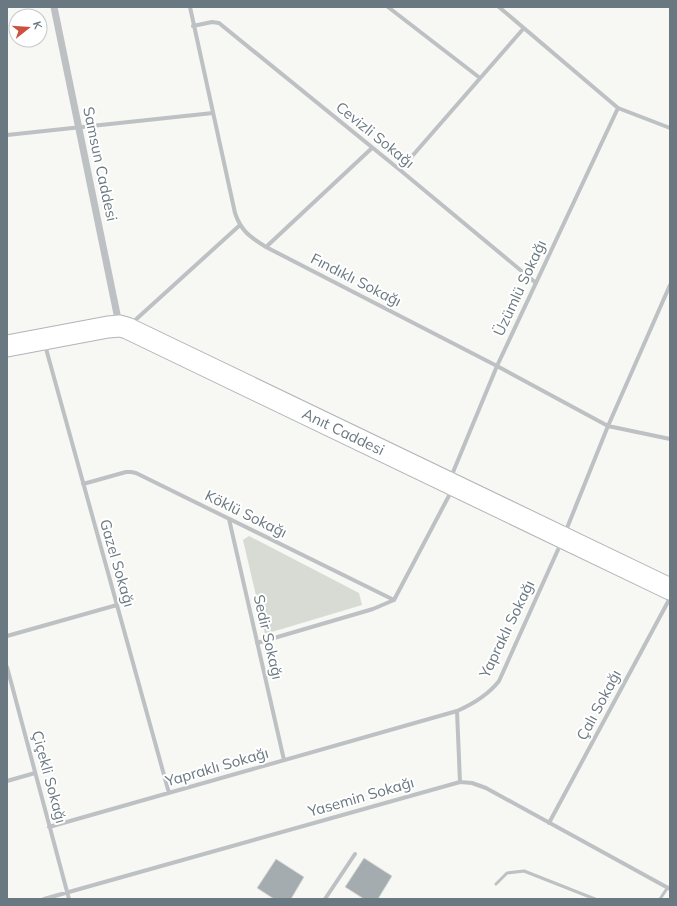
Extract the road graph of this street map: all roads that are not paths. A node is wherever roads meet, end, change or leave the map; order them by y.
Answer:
1 (54, 7) edge
2 (190, 7) edge
3 (388, 7) edge
4 (499, 7) edge
5 (193, 26) junction
6 (524, 28) junction
7 (480, 78) junction
8 (618, 108) junction
9 (213, 114) junction
10 (79, 127) junction
11 (670, 128) edge
12 (7, 135) edge
13 (372, 148) junction
14 (400, 170) junction
15 (240, 225) junction
16 (266, 247) junction
17 (536, 283) junction
18 (670, 285) edge
19 (665, 297) junction
20 (670, 299) edge
21 (123, 327) junction
22 (43, 339) junction
23 (7, 346) edge
24 (497, 366) junction
25 (608, 426) junction
26 (670, 439) edge
27 (452, 483) junction
28 (83, 484) junction
29 (229, 519) junction
30 (564, 537) junction
31 (670, 589) edge
32 (670, 598) edge
33 (394, 600) junction
34 (117, 605) junction
35 (7, 636) edge
36 (257, 643) junction
37 (7, 667) edge
38 (457, 712) junction
39 (284, 760) junction
40 (35, 773) junction
41 (7, 781) edge
42 (460, 782) junction
43 (169, 793) junction
44 (549, 823) junction
45 (49, 827) junction
46 (355, 854) dead end
47 (670, 882) edge
48 (496, 884) dead end
49 (669, 888) edge
50 (67, 893) junction
51 (44, 899) edge
52 (69, 899) edge
53 (325, 899) edge
54 (595, 899) edge
55 (660, 899) edge

1 - 10 street, Samsun Caddesi
2 - 5 street, Fındıklı Sokağı
3 - 7 street
4 - 6 street
5 - 9 street, Fındıklı Sokağı
5 - 13 street, Cevizli Sokağı
6 - 7 street
6 - 8 street
7 - 14 street
8 - 11 street
8 - 17 street, Üzümlü Sokağı
9 - 10 street
9 - 15 street, Fındıklı Sokağı
10 - 12 street
10 - 21 street, Samsun Caddesi
13 - 14 street, Cevizli Sokağı
13 - 16 street
14 - 17 street, Cevizli Sokağı
15 - 16 street, Fındıklı Sokağı
15 - 21 street
16 - 24 street, Fındıklı Sokağı
17 - 24 street, Üzümlü Sokağı
18 - 19 street, Yapraklı Sokağı
19 - 20 street
19 - 25 street, Yapraklı Sokağı
21 - 22 main road, Anıt Caddesi
21 - 27 main road, Anıt Caddesi
22 - 23 main road, Anıt Caddesi
22 - 28 street, Gazel Sokağı
24 - 25 street, Fındıklı Sokağı
24 - 27 street, Üzümlü Sokağı
25 - 26 street, Fındıklı Sokağı
25 - 30 street, Yapraklı Sokağı
27 - 30 main road, Anıt Caddesi
27 - 33 street, Üzümlü Sokağı
28 - 29 street, Köklü Sokağı
28 - 34 street, Gazel Sokağı
29 - 33 street, Köklü Sokağı
29 - 36 street, Sedir Sokağı
30 - 31 main road, Anıt Caddesi
30 - 38 street, Yapraklı Sokağı
32 - 44 street, Çalı Sokağı
33 - 36 street
34 - 35 street
34 - 43 street, Gazel Sokağı
36 - 39 street, Sedir Sokağı
37 - 40 street, Çiçekli Sokağı
38 - 39 street, Yapraklı Sokağı
38 - 42 street
39 - 43 street, Yapraklı Sokağı
40 - 41 street
40 - 45 street, Çiçekli Sokağı
42 - 44 street, Yasemin Sokağı
42 - 50 street, Yasemin Sokağı
43 - 45 street, Yapraklı Sokağı
44 - 49 street, Yasemin Sokağı
45 - 50 street, Çiçekli Sokağı
46 - 53 street
47 - 49 street
48 - 54 lane
49 - 55 lane
50 - 51 street, Yasemin Sokağı
50 - 52 street, Çiçekli Sokağı

